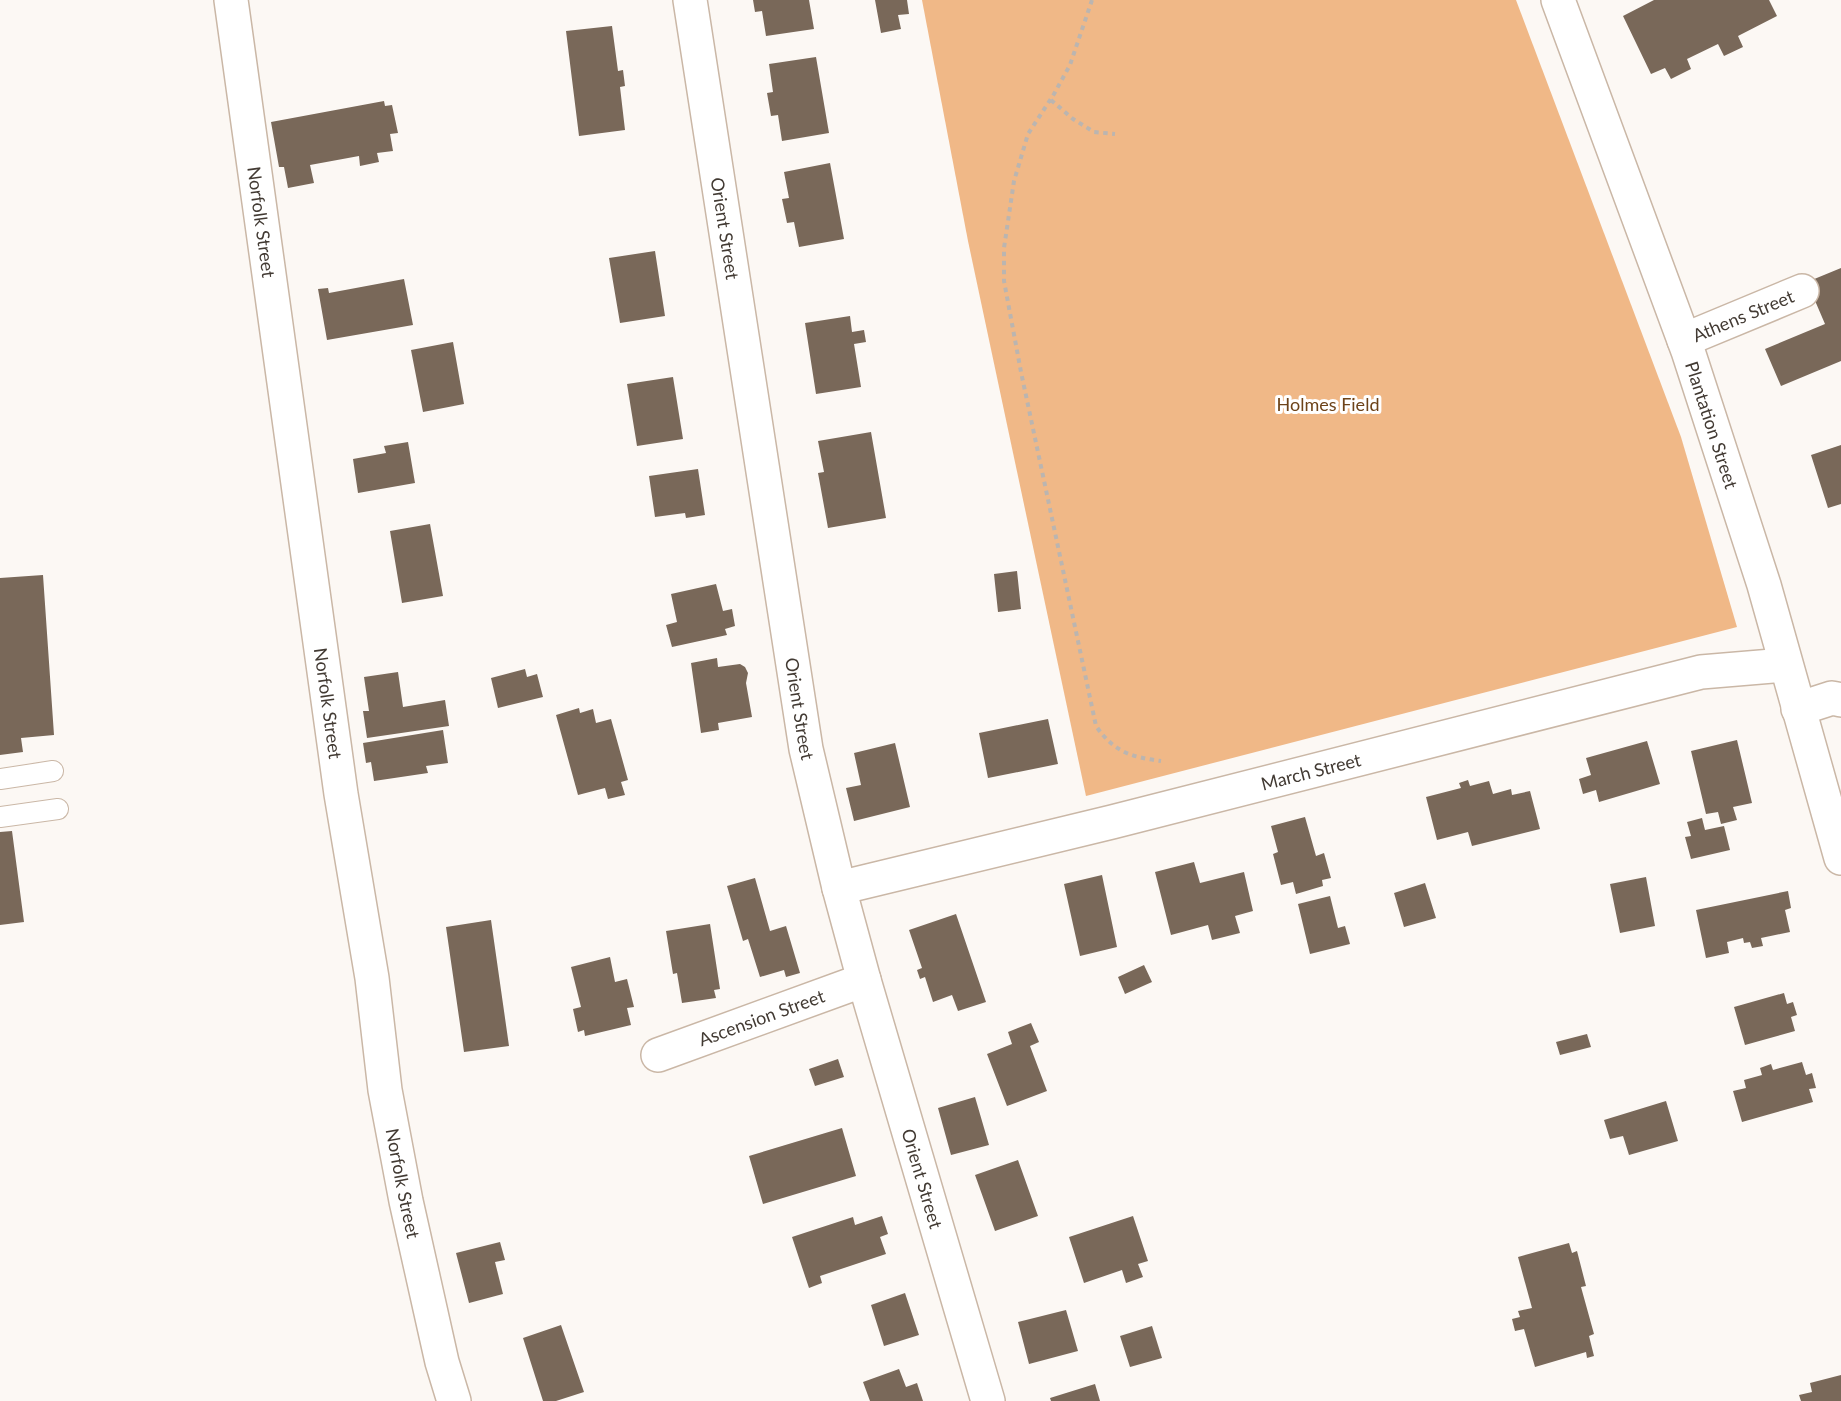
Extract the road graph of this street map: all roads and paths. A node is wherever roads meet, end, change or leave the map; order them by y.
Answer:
1 (231, 0) edge
2 (690, 0) edge
3 (1092, 0) edge
4 (1558, 0) edge
5 (1051, 100) junction
6 (1115, 134) dead end
7 (1802, 291) dead end
8 (1684, 340) junction
9 (1785, 665) junction
10 (1841, 700) edge
11 (1798, 709) junction
12 (1161, 761) dead end
13 (53, 771) dead end
14 (0, 779) edge
15 (58, 809) dead end
16 (0, 817) edge
17 (1841, 858) edge
18 (839, 888) junction
19 (864, 980) junction
20 (657, 1055) dead end
21 (454, 1401) edge
22 (988, 1401) edge

1 - 21 street, Norfolk Street
2 - 18 street, Orient Street
3 - 5 path
4 - 8 street, Plantation Street
5 - 6 path
5 - 12 path
7 - 8 street, Athens Street
8 - 9 street, Plantation Street
9 - 11 street, Plantation Street
9 - 18 street, March Street
10 - 11 street
11 - 17 street, Plantation Street
13 - 14 lane
15 - 16 lane
18 - 19 street, Orient Street
19 - 20 street, Ascension Street
19 - 22 street, Orient Street

